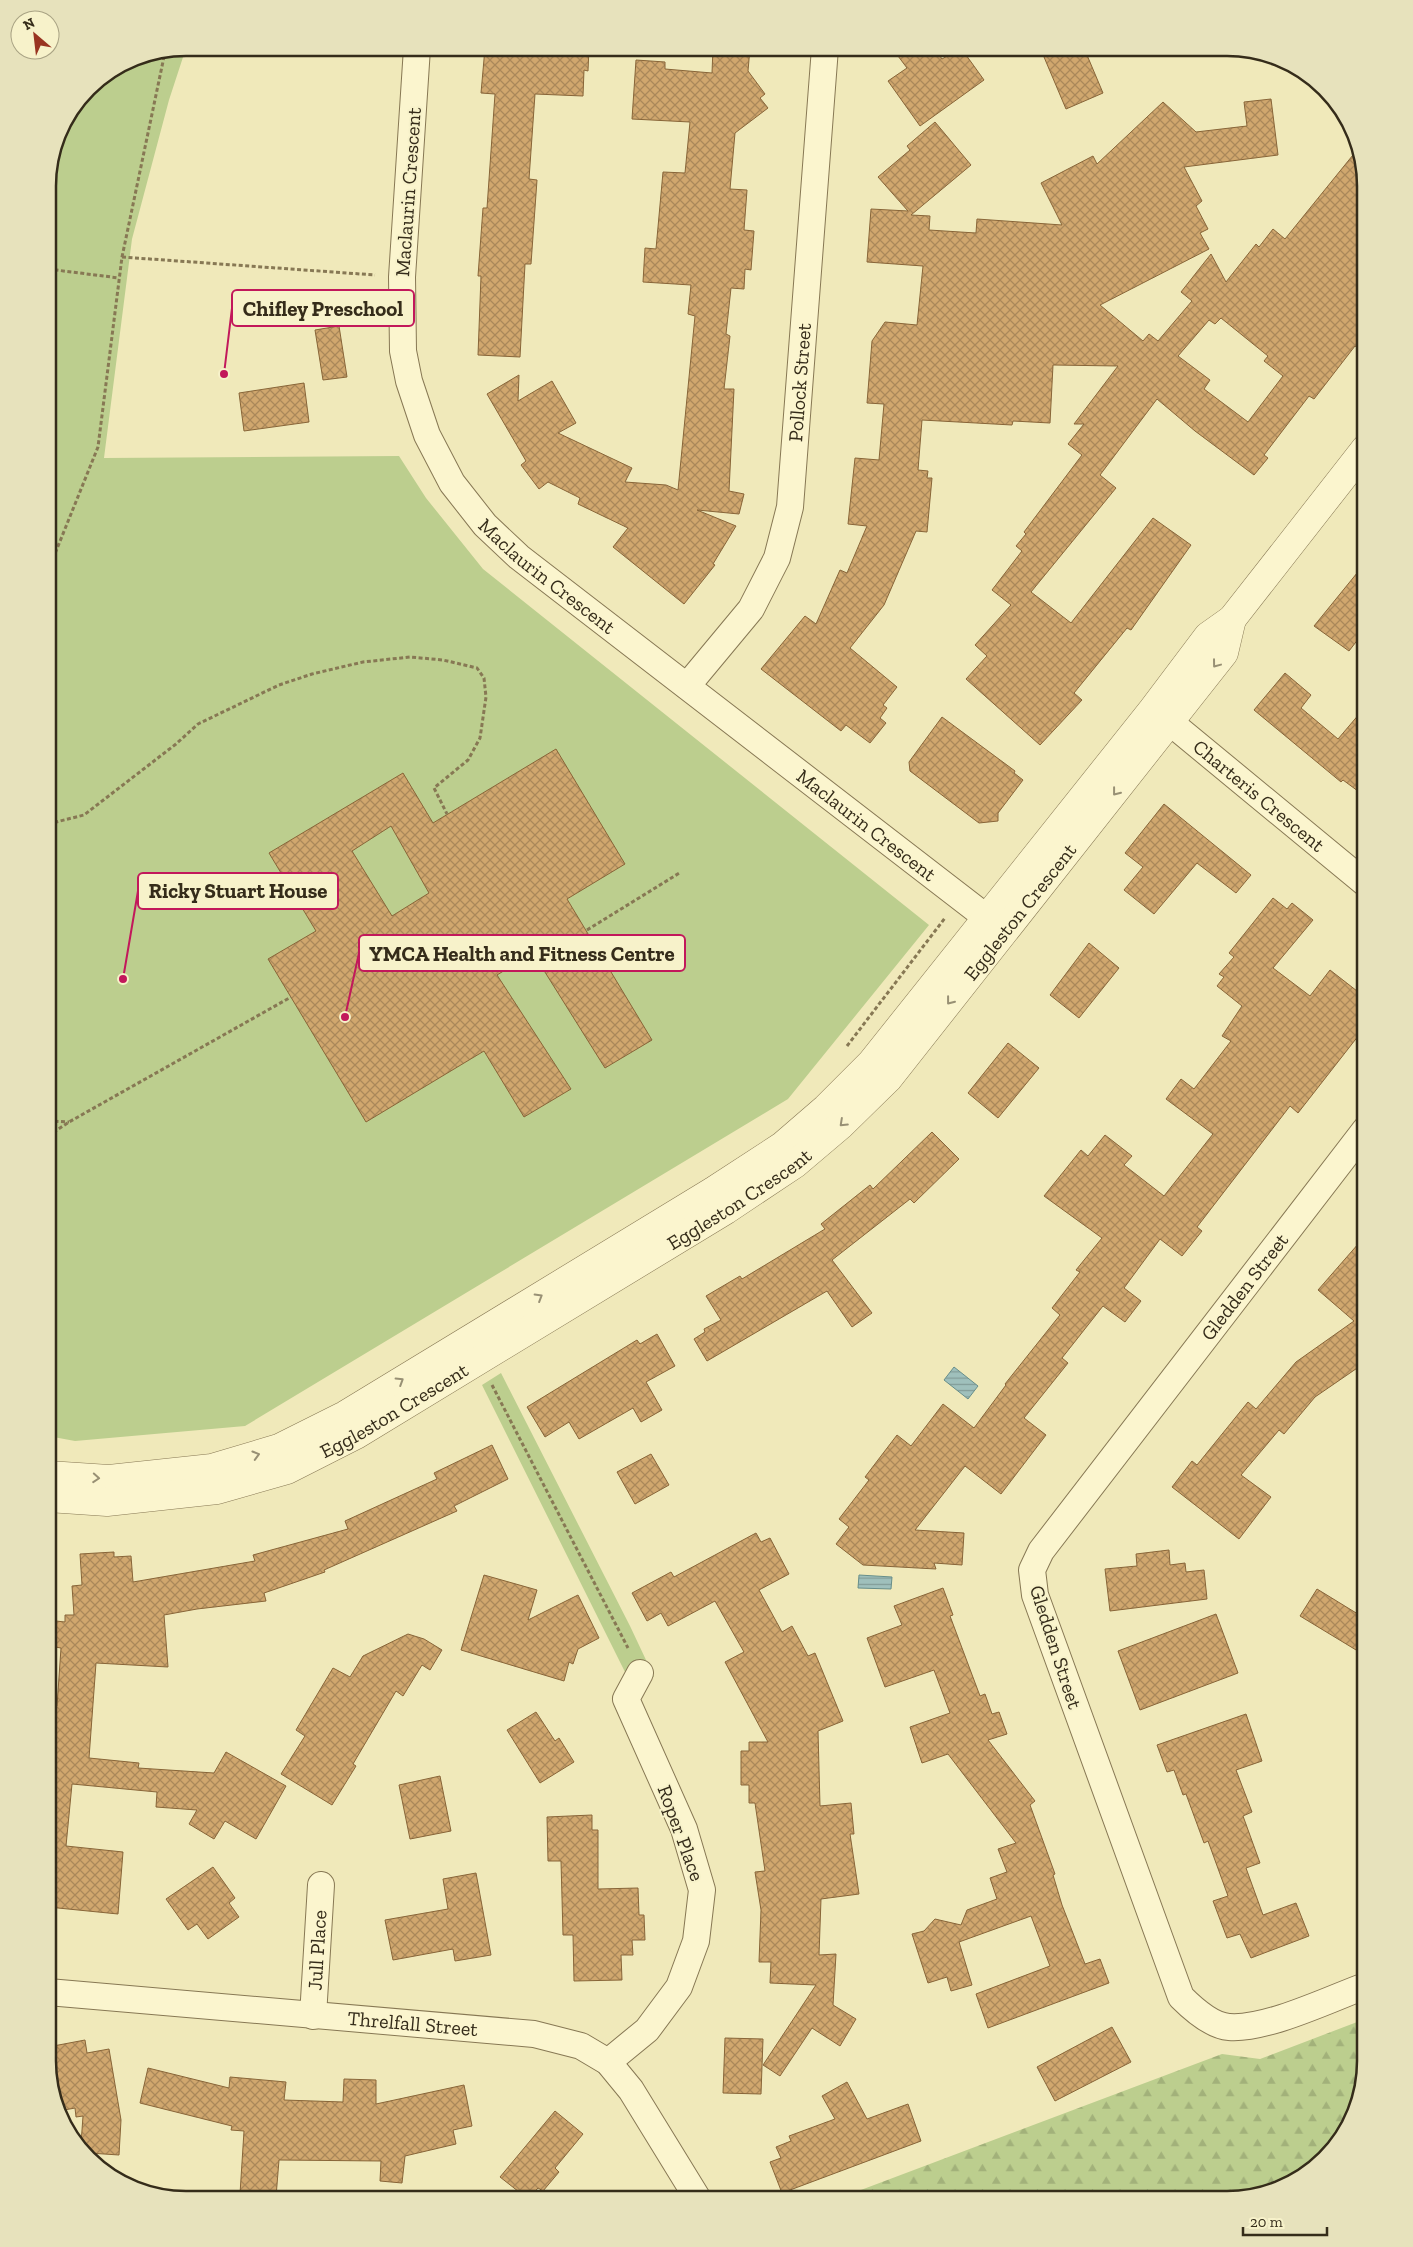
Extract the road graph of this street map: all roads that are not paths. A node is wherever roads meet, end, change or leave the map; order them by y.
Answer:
1 (416, 56) edge
2 (824, 57) edge
3 (1357, 460) edge
4 (687, 686) junction
5 (1162, 716) junction
6 (1357, 876) edge
7 (996, 924) junction
8 (1357, 1142) edge
9 (56, 1476) edge
10 (56, 1499) edge
11 (640, 1673) road end
12 (321, 1886) dead end
13 (1357, 1989) edge
14 (56, 1993) edge
15 (313, 2016) junction
16 (608, 2062) junction
17 (693, 2190) edge

1 - 4 street, Maclaurin Crescent
2 - 4 street, Pollock Street
3 - 5 street, Eggleston Crescent
4 - 7 street, Maclaurin Crescent
5 - 6 street, Charteris Crescent
5 - 7 street, Eggleston Crescent
9 -> 7 street, Eggleston Crescent
7 -> 10 street, Eggleston Crescent
8 - 13 street, Gledden Street
11 - 16 street, Roper Place
12 - 15 street, Jull Place
14 - 15 street, Threlfall Street
15 - 16 street, Threlfall Street
16 - 17 street, Threlfall Street

